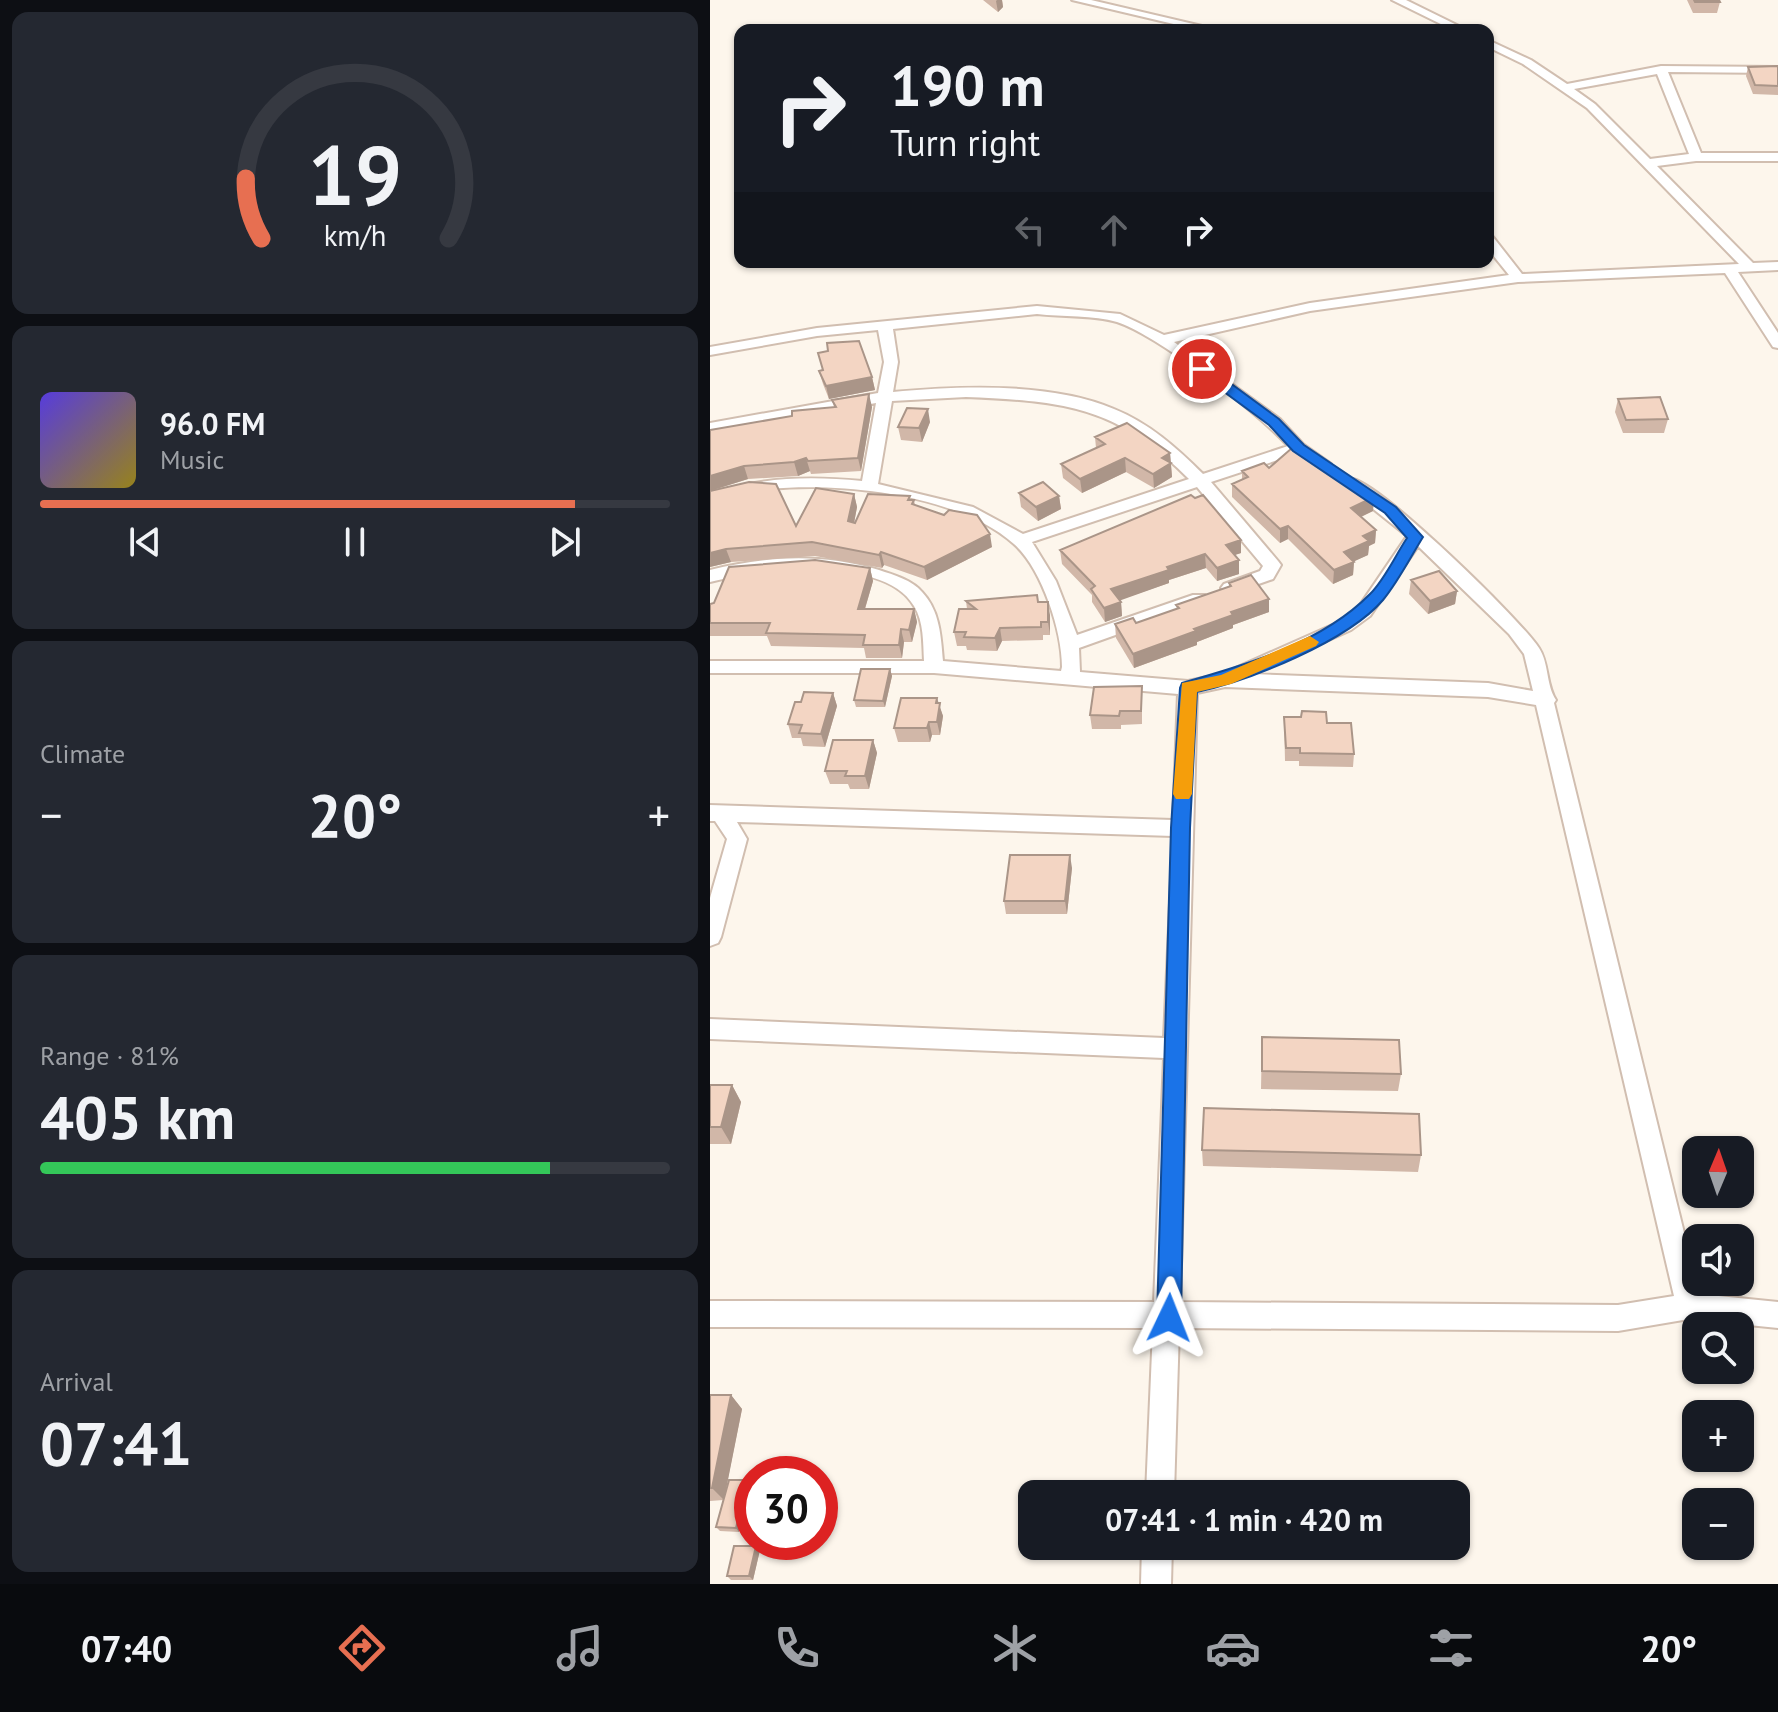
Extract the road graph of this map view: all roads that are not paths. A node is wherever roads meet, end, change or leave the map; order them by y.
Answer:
1 (1077, 0) edge
2 (1402, 1) edge
3 (1187, 24) edge
4 (1450, 24) edge
5 (1494, 46) edge
6 (1661, 69) junction
7 (1778, 70) edge
8 (1568, 87) junction
9 (1696, 157) junction
10 (1778, 157) edge
11 (1649, 163) junction
12 (1494, 248) edge
13 (1748, 265) junction
14 (1778, 266) edge
15 (1728, 267) junction
16 (1518, 278) junction
17 (885, 326) junction
18 (1162, 340) junction
19 (1778, 344) edge
20 (710, 351) edge
21 (886, 397) junction
22 (710, 428) edge
23 (1298, 448) junction
24 (1203, 481) junction
25 (869, 488) junction
26 (710, 499) edge
27 (1415, 537) junction
28 (1021, 540) junction
29 (710, 576) edge
30 (1071, 644) junction
31 (710, 667) edge
32 (934, 667) junction
33 (1070, 678) junction
34 (1225, 680) junction
35 (1188, 688) junction
36 (1547, 700) junction
37 (715, 813) edge
38 (1181, 828) junction
39 (710, 937) edge
40 (710, 1028) edge
41 (1177, 1049) junction
42 (1689, 1306) junction
43 (710, 1314) edge
44 (1778, 1315) edge
45 (1169, 1318) junction
46 (1161, 1480) edge
47 (1157, 1560) edge
48 (1156, 1584) edge

1 - 3 street
2 - 4 street
5 - 8 street
6 - 7 street
6 - 8 street
6 - 9 street
8 - 11 street
9 - 10 street
9 - 11 street
11 - 13 street
12 - 16 street
13 - 14 street
13 - 15 street
15 - 16 street
15 - 19 street
16 - 18 street
17 - 18 street
17 - 20 street
17 - 21 street
18 - 23 street
21 - 22 street
21 - 24 street
21 - 25 street
23 - 24 street
23 - 27 street
24 - 28 street
24 - 30 street
25 - 26 street
25 - 28 street
27 - 34 street
27 - 36 street
28 - 30 street
29 - 32 street
30 - 33 street
31 - 32 street
32 - 33 street
33 - 35 street
34 - 35 street
34 - 36 street
35 - 38 street
36 - 42 street
37 - 38 street
37 - 39 street
38 - 41 street
40 - 41 street
41 - 45 street
42 - 44 street
42 - 45 street
43 - 45 street
45 - 46 street
47 - 48 street

